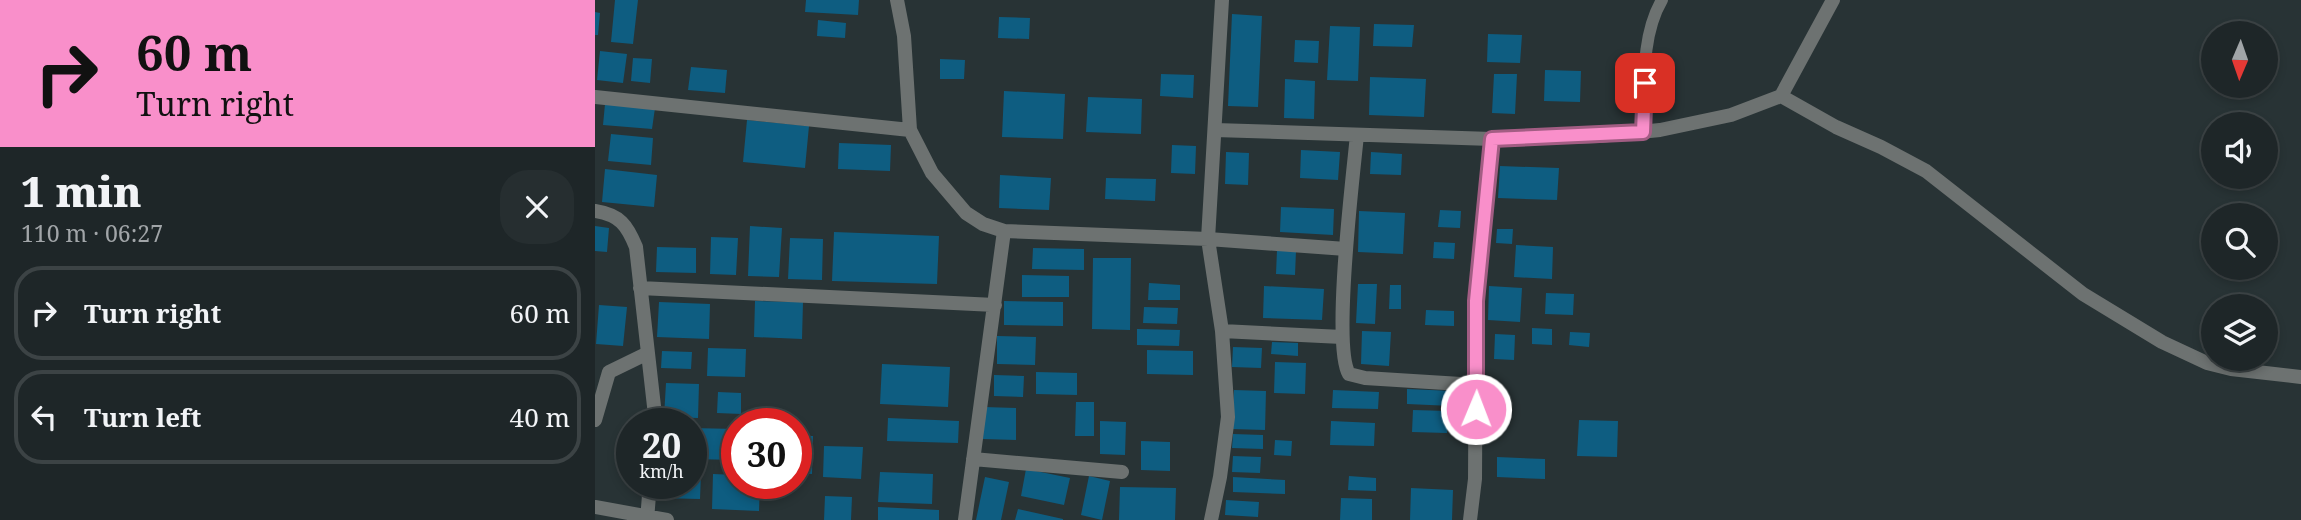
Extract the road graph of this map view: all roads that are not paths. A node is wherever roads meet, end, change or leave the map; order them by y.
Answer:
1 (897, 0) edge
2 (1222, 0) edge
3 (1662, 0) edge
4 (1833, 0) edge
5 (1781, 96) junction
6 (595, 97) edge
7 (910, 130) junction
8 (1215, 130) junction
9 (1643, 132) junction
10 (1357, 135) junction
11 (1492, 139) junction
12 (595, 211) edge
13 (1004, 231) junction
14 (1208, 239) junction
15 (1346, 249) junction
16 (640, 288) junction
17 (995, 305) junction
18 (1222, 331) junction
19 (1342, 337) junction
20 (648, 353) junction
21 (2301, 377) edge
22 (1477, 385) junction
23 (654, 408) edge
24 (595, 419) edge
25 (973, 459) junction
26 (1122, 472) dead end
27 (649, 499) edge
28 (595, 508) edge
29 (647, 518) edge
30 (667, 520) edge
31 (965, 520) edge
32 (1211, 520) edge
33 (1471, 520) edge

1 - 7 street
2 - 8 street
3 - 9 lane
4 - 5 street
5 - 9 street
5 - 21 street
6 - 7 street
7 - 13 street
8 - 10 street
8 - 14 street
9 - 11 street
10 - 11 street
10 - 15 street
11 - 22 street
12 - 16 street
13 - 14 street
13 - 17 street
14 - 15 street
14 - 18 street
15 - 19 street
16 - 17 street
16 - 20 street
17 - 25 street
18 - 19 street
18 - 32 street
19 - 22 street
20 - 23 street
20 - 24 street
22 - 33 street
25 - 26 street
25 - 31 street
27 - 29 street
28 - 29 street
29 - 30 street

